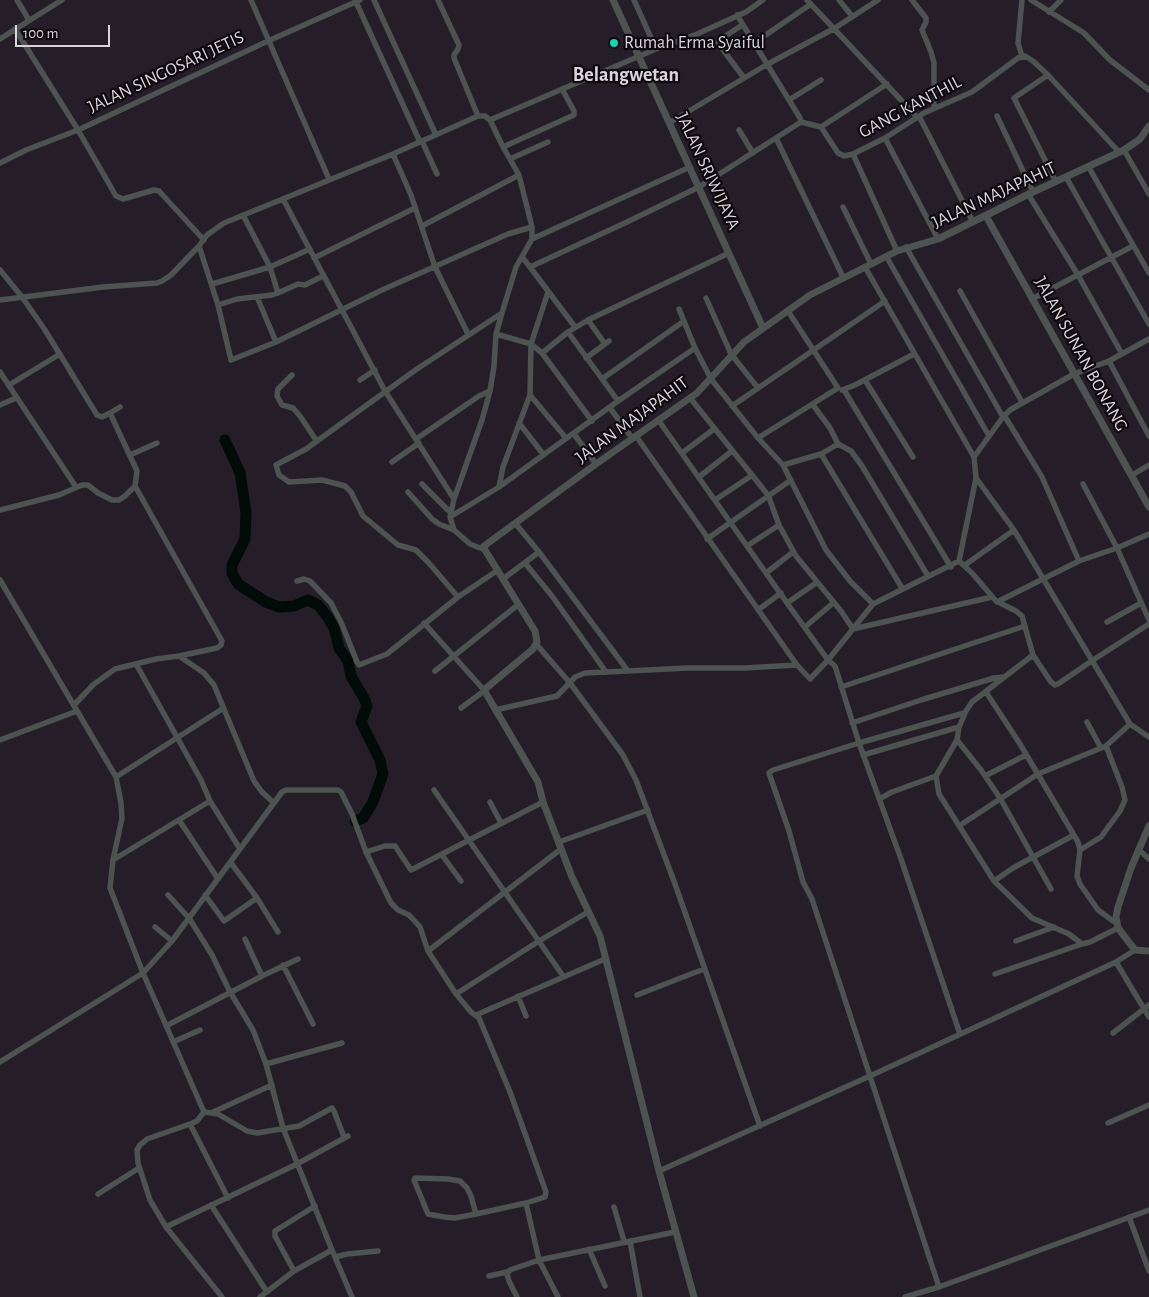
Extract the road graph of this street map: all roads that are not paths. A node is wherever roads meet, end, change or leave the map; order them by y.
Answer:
1 (17, 0) edge
2 (62, 0) edge
3 (251, 0) edge
4 (374, 0) edge
5 (438, 0) edge
6 (613, 0) edge
7 (634, 0) edge
8 (762, 0) edge
9 (839, 0) edge
10 (878, 0) edge
11 (912, 0) edge
12 (1022, 0) edge
13 (1031, 0) edge
14 (1061, 0) edge
15 (358, 1) edge
16 (809, 2) edge
17 (1049, 12) junction
18 (737, 15) junction
19 (852, 16) junction
20 (29, 20) junction
21 (742, 25) junction
22 (836, 28) junction
23 (15, 29) junction
24 (0, 39) edge
25 (268, 41) junction
26 (754, 44) junction
27 (656, 49) junction
28 (1022, 56) junction
29 (638, 58) junction
30 (766, 65) junction
31 (1048, 75) junction
32 (744, 78) junction
33 (821, 80) dead end
34 (887, 84) junction
35 (562, 89) junction
36 (1149, 90) edge
37 (789, 100) junction
38 (934, 108) junction
39 (478, 116) junction
40 (997, 116) dead end
41 (918, 117) junction
42 (490, 120) junction
43 (801, 122) junction
44 (669, 123) junction
45 (1149, 126) edge
46 (821, 127) junction
47 (78, 130) junction
48 (739, 130) dead end
49 (436, 135) junction
50 (776, 138) junction
51 (885, 138) junction
52 (421, 141) junction
53 (548, 142) dead end
54 (503, 148) junction
55 (1122, 151) junction
56 (753, 153) junction
57 (393, 154) junction
58 (853, 154) junction
59 (510, 159) junction
60 (0, 163) edge
61 (1088, 166) junction
62 (690, 167) junction
63 (437, 174) dead end
64 (519, 175) junction
65 (1066, 177) junction
66 (329, 179) junction
67 (1056, 182) junction
68 (699, 187) junction
69 (1031, 193) junction
70 (1149, 194) edge
71 (283, 199) junction
72 (843, 207) dead end
73 (415, 208) junction
74 (243, 215) junction
75 (986, 216) junction
76 (973, 222) junction
77 (422, 226) junction
78 (532, 227) junction
79 (532, 239) junction
80 (938, 239) junction
81 (204, 240) junction
82 (199, 246) junction
83 (1133, 246) junction
84 (906, 247) junction
85 (310, 249) junction
86 (897, 251) junction
87 (729, 253) junction
88 (886, 256) junction
89 (522, 257) junction
90 (314, 258) junction
91 (1111, 258) junction
92 (868, 265) junction
93 (530, 266) junction
94 (270, 267) junction
95 (435, 267) junction
96 (0, 270) edge
97 (1149, 274) edge
98 (1078, 275) junction
99 (323, 276) junction
100 (843, 277) junction
101 (212, 284) junction
102 (960, 291) dead end
103 (548, 292) junction
104 (278, 293) junction
105 (22, 297) junction
106 (257, 297) junction
107 (706, 298) dead end
108 (1032, 299) junction
109 (0, 300) edge
110 (885, 301) junction
111 (218, 305) junction
112 (340, 309) junction
113 (679, 309) dead end
114 (788, 312) junction
115 (502, 313) junction
116 (588, 320) junction
117 (684, 321) junction
118 (1149, 324) edge
119 (575, 328) junction
120 (762, 328) junction
121 (568, 332) junction
122 (468, 334) junction
123 (496, 334) junction
124 (1149, 339) edge
125 (276, 342) junction
126 (531, 344) junction
127 (695, 348) junction
128 (812, 350) junction
129 (542, 352) junction
130 (60, 354) junction
131 (731, 354) junction
132 (914, 354) junction
133 (1122, 354) junction
134 (586, 358) junction
135 (1109, 361) junction
136 (375, 370) junction
137 (0, 372) edge
138 (1074, 374) junction
139 (292, 375) dead end
140 (602, 379) junction
141 (711, 379) junction
142 (360, 380) dead end
143 (865, 380) junction
144 (10, 385) junction
145 (758, 388) junction
146 (841, 389) junction
147 (385, 391) junction
148 (490, 392) junction
149 (530, 395) junction
150 (16, 398) junction
151 (690, 399) junction
152 (618, 401) junction
153 (1022, 402) junction
154 (813, 404) junction
155 (0, 405) edge
156 (732, 406) junction
157 (120, 407) dead end
158 (610, 408) junction
159 (110, 413) junction
160 (1003, 416) junction
161 (592, 421) junction
162 (658, 421) junction
163 (519, 423) junction
164 (714, 429) junction
165 (574, 434) junction
166 (989, 436) junction
167 (1149, 436) edge
168 (634, 437) junction
169 (566, 438) junction
170 (758, 438) junction
171 (316, 440) junction
172 (417, 441) junction
173 (156, 443) dead end
174 (838, 444) junction
175 (732, 451) junction
176 (682, 453) junction
177 (544, 454) junction
178 (821, 454) junction
179 (130, 455) junction
180 (913, 457) dead end
181 (974, 457) junction
182 (392, 462) dead end
183 (596, 464) junction
184 (783, 465) junction
185 (1149, 465) edge
186 (1132, 475) junction
187 (751, 476) junction
188 (699, 477) junction
189 (976, 478) junction
190 (791, 480) junction
191 (422, 484) dead end
192 (1083, 484) dead end
193 (135, 486) junction
194 (76, 487) junction
195 (499, 487) junction
196 (408, 492) dead end
197 (768, 495) junction
198 (454, 499) junction
199 (715, 500) junction
200 (1149, 507) edge
201 (0, 510) edge
202 (450, 515) junction
203 (730, 522) junction
204 (515, 523) junction
205 (779, 525) junction
206 (454, 530) junction
207 (1014, 530) junction
208 (1149, 534) edge
209 (707, 539) junction
210 (747, 546) junction
211 (1117, 548) junction
212 (485, 550) junction
213 (539, 552) junction
214 (793, 552) junction
215 (959, 561) junction
216 (1079, 561) junction
217 (525, 563) junction
218 (965, 565) junction
219 (951, 567) junction
220 (498, 570) junction
221 (766, 573) junction
222 (928, 576) junction
223 (1043, 578) junction
224 (503, 579) junction
225 (0, 580) edge
226 (297, 581) dead end
227 (816, 583) junction
228 (902, 588) junction
229 (781, 593) junction
230 (458, 597) junction
231 (992, 597) junction
232 (832, 602) junction
233 (997, 602) junction
234 (787, 603) junction
235 (1141, 603) junction
236 (519, 604) junction
237 (873, 604) junction
238 (758, 610) junction
239 (1149, 620) edge
240 (1107, 622) dead end
241 (424, 623) junction
242 (1149, 624) edge
243 (1025, 626) junction
244 (805, 627) junction
245 (854, 629) junction
246 (537, 645) junction
247 (1033, 655) junction
248 (179, 656) junction
249 (453, 656) junction
250 (828, 660) junction
251 (1093, 660) junction
252 (136, 664) junction
253 (796, 665) junction
254 (435, 671) dead end
255 (628, 671) junction
256 (606, 672) junction
257 (1004, 678) junction
258 (570, 682) junction
259 (841, 687) junction
260 (484, 691) junction
261 (986, 692) junction
262 (76, 708) junction
263 (461, 708) dead end
264 (222, 709) junction
265 (495, 710) junction
266 (964, 713) junction
267 (1087, 722) dead end
268 (852, 723) junction
269 (1130, 724) junction
270 (959, 727) junction
271 (1149, 737) edge
272 (178, 738) junction
273 (0, 740) edge
274 (956, 740) junction
275 (859, 743) junction
276 (1104, 747) junction
277 (863, 755) junction
278 (1026, 755) junction
279 (1038, 774) junction
280 (936, 776) junction
281 (985, 776) junction
282 (116, 777) junction
283 (434, 790) dead end
284 (1000, 798) junction
285 (879, 799) junction
286 (210, 801) junction
287 (490, 802) dead end
288 (543, 802) junction
289 (274, 803) junction
290 (648, 810) junction
291 (179, 820) junction
292 (501, 823) junction
293 (959, 826) junction
294 (1149, 826) edge
295 (1074, 835) junction
296 (468, 841) junction
297 (560, 845) junction
298 (1138, 849) junction
299 (240, 850) junction
300 (1080, 850) junction
301 (366, 852) junction
302 (442, 855) junction
303 (1034, 857) junction
304 (1149, 859) edge
305 (113, 860) junction
306 (231, 863) junction
307 (218, 879) junction
308 (461, 881) dead end
309 (994, 881) junction
310 (1051, 889) dead end
311 (505, 891) junction
312 (168, 895) dead end
313 (205, 895) junction
314 (257, 898) junction
315 (588, 912) junction
316 (189, 918) junction
317 (1117, 926) junction
318 (155, 927) dead end
319 (1054, 927) junction
320 (278, 932) dead end
321 (245, 939) dead end
322 (172, 941) junction
323 (539, 941) junction
324 (1016, 942) dead end
325 (1082, 944) junction
326 (1135, 950) junction
327 (428, 951) junction
328 (1149, 951) edge
329 (298, 959) dead end
330 (604, 959) junction
331 (1116, 962) junction
332 (283, 965) junction
333 (704, 969) junction
334 (143, 973) junction
335 (995, 974) dead end
336 (262, 976) junction
337 (563, 976) junction
338 (230, 992) junction
339 (456, 994) junction
340 (637, 995) dead end
341 (518, 996) junction
342 (1146, 1006) edge
343 (476, 1014) junction
344 (526, 1016) dead end
345 (1149, 1017) edge
346 (313, 1024) dead end
347 (166, 1026) junction
348 (200, 1030) dead end
349 (1113, 1033) dead end
350 (960, 1034) junction
351 (173, 1042) junction
352 (342, 1043) dead end
353 (0, 1062) edge
354 (266, 1064) junction
355 (870, 1076) junction
356 (272, 1085) junction
357 (1149, 1105) edge
358 (207, 1113) junction
359 (1108, 1122) dead end
360 (190, 1124) junction
361 (760, 1126) junction
362 (284, 1128) junction
363 (296, 1164) junction
364 (139, 1168) junction
365 (659, 1171) junction
366 (98, 1194) dead end
367 (228, 1198) junction
368 (526, 1203) junction
369 (211, 1206) junction
370 (315, 1206) junction
371 (614, 1207) dead end
372 (1149, 1210) edge
373 (476, 1214) junction
374 (1129, 1217) junction
375 (166, 1226) junction
376 (675, 1232) junction
377 (627, 1241) junction
378 (589, 1249) junction
379 (332, 1250) junction
380 (378, 1251) dead end
381 (335, 1257) junction
382 (539, 1260) junction
383 (294, 1271) junction
384 (1149, 1271) edge
385 (507, 1272) junction
386 (489, 1276) dead end
387 (605, 1286) dead end
388 (939, 1287) junction
389 (266, 1292) junction
390 (222, 1297) edge
391 (260, 1297) edge
392 (352, 1297) edge
393 (517, 1297) edge
394 (558, 1297) edge
395 (640, 1297) edge
396 (694, 1297) edge
397 (905, 1297) edge

1 - 20 street
2 - 20 street
3 - 25 street
4 - 49 street
5 - 39 street
6 - 29 street, JALAN SRIWIJAYA
7 - 27 street
8 - 18 street
9 - 19 street
10 - 19 street
11 - 38 street
12 - 28 street
13 - 17 street
14 - 17 street
15 - 25 street, JALAN SINGOSARI JETIS
15 - 52 street
16 - 22 street
16 - 26 street
17 - 36 street
18 - 21 street
18 - 27 street
19 - 22 street
20 - 23 street
21 - 26 street
21 - 32 street
22 - 30 street
22 - 34 street
23 - 24 street
23 - 47 street
25 - 47 street, JALAN SINGOSARI JETIS
25 - 66 street
26 - 30 street
27 - 29 street
28 - 31 street
28 - 38 street, GANG KANTHIL
29 - 35 street
29 - 44 street, JALAN SRIWIJAYA
30 - 32 street
30 - 37 street
31 - 55 street
31 - 67 street
32 - 44 street
33 - 37 street
34 - 41 street
34 - 46 street
35 - 42 street
35 - 54 street
37 - 43 street
38 - 41 street, GANG KANTHIL
39 - 42 street
39 - 49 street
40 - 69 street
41 - 51 street, GANG KANTHIL
41 - 76 street
42 - 54 street
43 - 46 street
43 - 50 street
44 - 62 street, JALAN SRIWIJAYA
45 - 55 street, JALAN MAJAPAHIT
46 - 58 street, GANG KANTHIL
47 - 60 street, JALAN SINGOSARI JETIS
47 - 81 street
48 - 56 street
49 - 52 street
50 - 56 street
50 - 100 street
51 - 58 street, GANG KANTHIL
51 - 80 street
52 - 57 street
52 - 63 street
53 - 59 street
54 - 59 street
55 - 61 street, JALAN MAJAPAHIT
55 - 70 street
56 - 68 street
57 - 66 street
57 - 73 street
58 - 86 street
59 - 64 street
61 - 65 street, JALAN MAJAPAHIT
61 - 83 street
62 - 68 street, JALAN SRIWIJAYA
62 - 79 street
64 - 77 street
64 - 78 street
65 - 67 street, JALAN MAJAPAHIT
65 - 91 street
66 - 71 street
67 - 69 street, JALAN MAJAPAHIT
68 - 87 street, JALAN SRIWIJAYA
68 - 93 street
69 - 75 street, JALAN MAJAPAHIT
69 - 98 street
71 - 74 street
71 - 85 street
72 - 92 street
73 - 77 street
73 - 90 street
74 - 81 street
74 - 94 street
75 - 76 street, JALAN MAJAPAHIT
75 - 108 street, JALAN SUNAN BONANG
76 - 80 street, JALAN MAJAPAHIT
77 - 95 street
78 - 79 street
78 - 95 street
79 - 89 street
80 - 84 street, JALAN MAJAPAHIT
81 - 82 street
82 - 101 street
82 - 105 street
83 - 91 street
83 - 97 street
84 - 86 street, JALAN MAJAPAHIT
84 - 160 street
85 - 90 street
85 - 94 street
86 - 88 street, JALAN MAJAPAHIT
87 - 116 street
87 - 120 street, JALAN SRIWIJAYA
88 - 92 street, JALAN MAJAPAHIT
88 - 166 street
89 - 93 street
89 - 115 street
90 - 99 street
91 - 98 street
91 - 118 street
92 - 100 street, JALAN MAJAPAHIT
92 - 110 street
93 - 103 street
94 - 101 street
94 - 104 street
95 - 112 street
95 - 122 street
96 - 105 street
98 - 108 street
98 - 133 street
99 - 104 street
99 - 112 street
100 - 114 street, JALAN MAJAPAHIT
101 - 111 street
102 - 153 street
103 - 119 street
103 - 126 street
104 - 106 street
105 - 109 street
105 - 130 street
106 - 111 street
106 - 125 street
107 - 131 street
108 - 138 street, JALAN SUNAN BONANG
110 - 128 street
110 - 132 street
111 - 125 street
112 - 125 street
112 - 136 street
113 - 117 street
114 - 120 street, JALAN MAJAPAHIT
114 - 128 street
115 - 122 street
115 - 123 street
116 - 119 street
116 - 134 street
117 - 127 street
117 - 140 street
119 - 121 street
120 - 131 street, JALAN MAJAPAHIT
121 - 129 street
121 - 134 street
122 - 147 street
123 - 126 street
123 - 148 street
124 - 133 street
126 - 129 street
126 - 149 street
127 - 141 street
127 - 152 street
128 - 145 street
128 - 146 street
129 - 161 street
130 - 144 street
130 - 159 street
131 - 141 street, JALAN MAJAPAHIT
131 - 145 street
132 - 143 street
132 - 181 street
133 - 135 street
134 - 140 street
135 - 138 street
135 - 167 street
136 - 142 street
136 - 147 street
137 - 144 street
138 - 153 street
138 - 186 street, JALAN SUNAN BONANG
139 - 171 street
140 - 152 street
141 - 151 street, JALAN MAJAPAHIT
141 - 156 street
143 - 146 street
143 - 180 street
144 - 150 street
145 - 156 street
146 - 154 street
146 - 219 street
147 - 171 street
147 - 172 street
148 - 172 street
148 - 198 street
149 - 163 street
149 - 169 street
150 - 155 street
150 - 194 street
151 - 162 street, JALAN MAJAPAHIT
151 - 164 street
152 - 158 street
153 - 160 street
154 - 170 street
154 - 174 street
156 - 170 street
157 - 159 street
158 - 161 street
158 - 168 street
159 - 179 street
160 - 166 street
160 - 216 street
161 - 165 street
162 - 168 street, JALAN MAJAPAHIT
162 - 176 street
163 - 177 street
163 - 195 street
164 - 175 street
164 - 176 street
165 - 169 street
165 - 183 street
166 - 181 street
168 - 183 street, JALAN MAJAPAHIT
168 - 209 street
169 - 177 street
170 - 184 street
171 - 230 street
172 - 182 street
172 - 198 street
173 - 179 street
174 - 178 street
174 - 222 street
175 - 187 street
175 - 188 street
176 - 188 street
177 - 195 street
178 - 184 street
178 - 228 street
179 - 193 street
181 - 189 street
183 - 204 street, JALAN MAJAPAHIT
184 - 190 street
185 - 186 street
186 - 200 street, JALAN SUNAN BONANG
187 - 197 street
187 - 199 street
188 - 199 street
189 - 207 street
189 - 215 street
190 - 197 street
190 - 237 street
191 - 202 street
192 - 211 street
193 - 194 street
193 - 248 street
194 - 201 street
195 - 202 street
196 - 206 street
197 - 203 street
197 - 205 street
198 - 202 street
199 - 203 street
202 - 206 street
203 - 209 street
203 - 210 street
204 - 212 street, JALAN MAJAPAHIT
204 - 213 street
205 - 210 street
205 - 214 street
206 - 212 street
207 - 218 street
207 - 223 street
208 - 211 street
209 - 238 street
210 - 221 street
211 - 216 street
211 - 235 street
212 - 220 street
213 - 217 street
213 - 255 street
214 - 221 street
214 - 227 street
215 - 218 street
215 - 219 street
216 - 223 street
217 - 224 street
217 - 256 street
218 - 231 street
219 - 222 street
220 - 224 street
220 - 230 street
221 - 229 street
222 - 228 street
223 - 233 street
223 - 251 street
224 - 236 street
225 - 262 street
226 - 241 street
227 - 232 street
227 - 234 street
228 - 237 street
229 - 234 street
229 - 238 street
230 - 241 street
231 - 233 street
231 - 245 street
232 - 244 street
232 - 245 street
233 - 243 street
234 - 244 street
235 - 239 street
235 - 240 street
236 - 246 street
236 - 249 street
237 - 245 street
238 - 253 street
241 - 249 street
242 - 251 street
243 - 247 street
243 - 259 street
244 - 250 street
245 - 250 street
246 - 258 street
246 - 260 street
247 - 251 street
247 - 257 street
248 - 252 street
248 - 264 street
249 - 254 street
249 - 260 street
250 - 253 street
250 - 259 street
251 - 269 street
252 - 262 street
252 - 272 street
253 - 255 street
255 - 256 street
256 - 258 street
257 - 261 street
257 - 268 street
258 - 265 street
258 - 290 street
259 - 268 street
260 - 263 street
260 - 265 street
261 - 266 street
261 - 278 street
262 - 273 street
262 - 282 street
264 - 272 street
264 - 289 street
265 - 288 street
266 - 270 street
266 - 275 street
267 - 276 street
268 - 275 street
269 - 271 street
269 - 276 street
270 - 274 street
270 - 277 street
272 - 282 street
272 - 286 street
274 - 280 street
274 - 281 street
275 - 277 street
275 - 355 street
276 - 279 street
276 - 300 street
277 - 285 street
278 - 279 street
278 - 281 street
279 - 284 street
279 - 295 street
280 - 285 street
280 - 293 street
281 - 284 street
282 - 305 street
283 - 296 street
284 - 293 street
284 - 303 street
285 - 350 street
286 - 291 street
286 - 299 street
287 - 292 street
288 - 292 street
288 - 297 street
289 - 299 street
289 - 301 street
290 - 297 street
290 - 333 street
291 - 305 street
291 - 307 street
292 - 296 street
293 - 309 street
294 - 298 street
295 - 300 street
295 - 303 street
296 - 302 street
296 - 311 street
297 - 311 street
297 - 315 street
298 - 304 street
298 - 317 street
299 - 306 street
300 - 317 street
301 - 302 street
301 - 327 street
302 - 308 street
303 - 309 street
303 - 310 street
305 - 334 street
306 - 307 street
306 - 314 street
307 - 313 street
309 - 319 street
311 - 323 street
311 - 327 street
312 - 316 street
313 - 314 street
313 - 316 street
314 - 320 street
315 - 323 street
315 - 330 street
316 - 322 street
316 - 338 street
317 - 325 street
317 - 326 street
318 - 322 street
319 - 324 street
319 - 325 street
321 - 336 street
322 - 334 street
323 - 337 street
323 - 339 street
325 - 335 street
326 - 328 street
326 - 331 street
327 - 339 street
329 - 332 street
330 - 337 street
330 - 365 street
331 - 342 street
331 - 350 street
332 - 336 street
332 - 346 street
333 - 340 street
333 - 361 street
334 - 347 street
334 - 353 street
336 - 338 street
337 - 341 street
338 - 347 street
338 - 354 street
339 - 343 street
341 - 343 street
341 - 344 street
342 - 345 street
342 - 349 street
343 - 368 street
347 - 351 street
348 - 351 street
350 - 355 street
351 - 358 street
352 - 354 street
354 - 356 street
355 - 361 street
355 - 388 street
356 - 358 street
356 - 362 street
357 - 359 street
358 - 360 street
358 - 362 street
360 - 364 street
360 - 367 street
361 - 365 street
362 - 363 street
362 - 363 street
363 - 367 street
363 - 370 street
364 - 366 street
364 - 375 street
365 - 376 street
367 - 369 street
368 - 373 street
368 - 382 street
369 - 375 street
369 - 389 street
370 - 379 street
370 - 383 street
371 - 377 street
372 - 374 street
373 - 373 street
374 - 384 street
374 - 388 street
375 - 390 street
376 - 377 street
376 - 396 street
377 - 378 street
377 - 395 street
378 - 382 street
378 - 387 street
379 - 381 street
379 - 383 street
380 - 381 street
381 - 392 street
382 - 385 street
382 - 394 street
383 - 389 street
385 - 386 street
385 - 393 street
388 - 397 street
389 - 391 street

